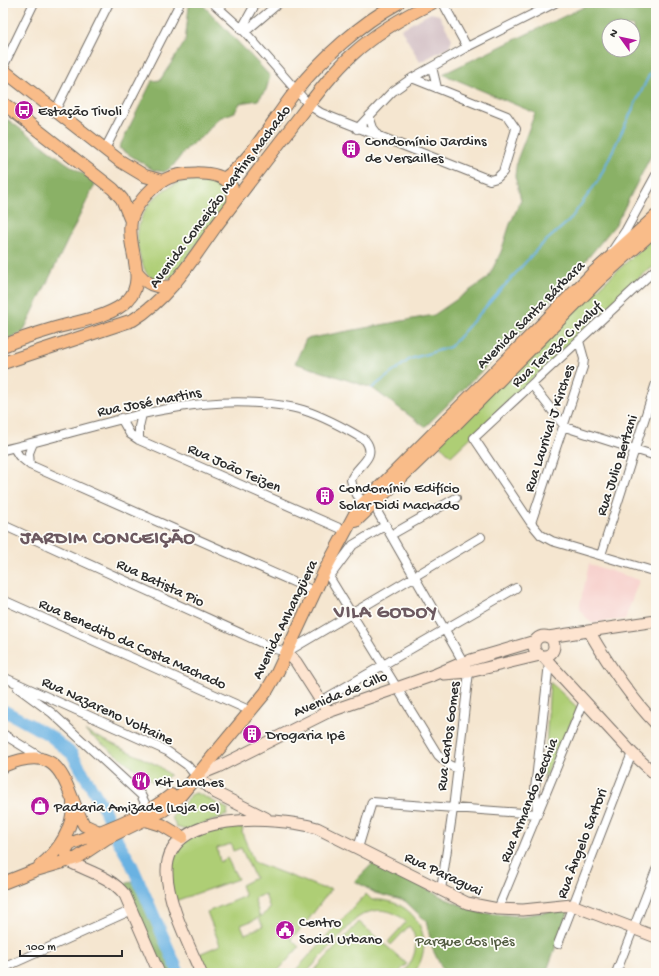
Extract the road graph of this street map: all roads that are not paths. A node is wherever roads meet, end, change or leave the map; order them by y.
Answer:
1 (34, 3) edge
2 (109, 3) edge
3 (180, 3) edge
4 (213, 3) edge
5 (256, 3) edge
6 (279, 3) edge
7 (398, 3) edge
8 (432, 3) edge
9 (443, 3) edge
10 (555, 3) edge
11 (243, 31) junction
12 (467, 47) junction
13 (3, 67) edge
14 (432, 67) junction
15 (3, 70) edge
16 (412, 78) junction
17 (437, 88) junction
18 (296, 91) junction
19 (3, 103) edge
20 (309, 105) junction
21 (55, 111) junction
22 (369, 116) junction
23 (357, 129) junction
24 (380, 138) junction
25 (105, 149) junction
26 (656, 175) edge
27 (224, 178) junction
28 (163, 181) junction
29 (233, 203) junction
30 (656, 216) edge
31 (131, 221) junction
32 (656, 229) edge
33 (607, 259) junction
34 (136, 271) junction
35 (654, 272) edge
36 (172, 286) junction
37 (579, 341) junction
38 (3, 346) edge
39 (3, 363) edge
40 (656, 383) edge
41 (532, 385) junction
42 (142, 414) junction
43 (122, 418) junction
44 (565, 427) junction
45 (139, 440) junction
46 (433, 441) junction
47 (33, 443) junction
48 (14, 448) junction
49 (3, 450) edge
50 (636, 450) junction
51 (656, 456) edge
52 (30, 465) junction
53 (456, 498) dead end
54 (364, 502) junction
55 (378, 513) dead end
56 (531, 523) junction
57 (3, 525) edge
58 (386, 525) junction
59 (347, 529) junction
60 (391, 535) junction
61 (481, 537) dead end
62 (601, 555) junction
63 (656, 572) edge
64 (328, 573) junction
65 (414, 576) junction
66 (516, 588) dead end
67 (316, 592) junction
68 (3, 600) edge
69 (352, 613) junction
70 (656, 621) edge
71 (445, 629) junction
72 (589, 631) junction
73 (567, 634) junction
74 (548, 637) junction
75 (535, 641) junction
76 (287, 652) junction
77 (547, 655) junction
78 (383, 664) junction
79 (466, 667) junction
80 (5, 678) edge
81 (397, 688) junction
82 (321, 701) junction
83 (584, 701) junction
84 (59, 703) junction
85 (251, 711) junction
86 (328, 712) junction
87 (52, 714) junction
88 (656, 724) edge
89 (3, 734) edge
90 (16, 741) junction
91 (632, 753) junction
92 (46, 760) junction
93 (15, 761) junction
94 (3, 766) edge
95 (458, 769) junction
96 (655, 772) edge
97 (196, 776) junction
98 (72, 797) junction
99 (234, 803) junction
100 (453, 809) junction
101 (537, 814) junction
102 (145, 816) junction
103 (271, 820) junction
104 (231, 821) junction
105 (103, 834) junction
106 (182, 837) junction
107 (358, 848) junction
108 (68, 861) junction
109 (36, 870) junction
110 (656, 870) edge
111 (3, 883) edge
112 (441, 890) junction
113 (572, 906) junction
114 (498, 909) junction
115 (132, 910) junction
116 (633, 928) junction
117 (656, 937) edge
118 (558, 944) dead end
119 (3, 968) edge
120 (159, 973) edge
121 (201, 973) edge
122 (616, 973) edge

1 - 13 street
2 - 21 street
3 - 25 street
4 - 11 street
5 - 11 street
6 - 11 street
7 - 18 main road, Avenida Conceição Martins Machado
8 - 20 main road, Avenida Conceição Martins Machado
9 - 12 street
10 - 12 street
11 - 18 street
12 - 14 street
14 - 16 street
14 - 17 street
15 - 21 main road
16 - 17 street
16 - 22 street
17 - 24 street
18 - 20 street
18 - 27 main road, Avenida Conceição Martins Machado
19 - 31 main road
20 - 23 street
20 - 29 main road, Avenida Conceição Martins Machado
21 - 25 main road
22 - 23 street
22 - 24 street
23 - 24 street
25 - 28 main road
26 - 33 street
27 - 28 main road, Avenida Conceição Martins Machado
27 - 29 main road
28 - 31 main road, Avenida Conceição Martins Machado
29 - 36 main road, Avenida Conceição Martins Machado
30 - 33 main road, Avenida Santa Bárbara
31 - 34 main road, Avenida Conceição Martins Machado
32 - 46 main road, Avenida Santa Bárbara
33 - 46 main road, Avenida Santa Bárbara
34 - 36 main road
34 - 38 main road, Avenida Conceição Martins Machado
35 - 37 street, Rua Tereza C Maluf
36 - 39 main road, Avenida Conceição Martins Machado
37 - 41 street, Rua Tereza C Maluf
37 - 44 street, Rua Laurival J Kirches
40 - 50 street, Rua Julio Bertani
41 - 44 street
41 - 56 street, Rua Tereza C Maluf
42 - 43 street, Rua José Martins
42 - 45 street
42 - 54 street, Rua José Martins
43 - 45 street, Rua João Teizen
43 - 47 street, Rua José Martins
44 - 50 street
44 - 56 street, Rua Laurival J Kirches
45 - 59 street, Rua João Teizen
46 - 54 main road, Avenida Anhangüera
46 - 59 main road, Avenida Anhangüera
47 - 48 street, Rua José Martins
47 - 52 street
48 - 49 street, Rua José Martins
48 - 52 street
50 - 51 street
50 - 62 street, Rua Julio Bertani
52 - 67 street
53 - 60 street
54 - 59 main road, Avenida Anhangüera
55 - 58 street, Rua Carlos Gomes
56 - 62 street
57 - 76 street, Rua Batista Pio
58 - 60 street, Rua Carlos Gomes
58 - 64 street
59 - 64 main road, Avenida Anhangüera
60 - 65 street, Rua Carlos Gomes
61 - 65 street
62 - 63 street
64 - 67 main road, Avenida Anhangüera
64 - 69 street
65 - 69 street
65 - 71 street, Rua Carlos Gomes
66 - 71 street
67 - 76 main road, Avenida Anhangüera
68 - 85 street, Rua Benedito da Costa Machado
69 - 76 street
69 - 78 street
70 - 72 main road
71 - 78 street
71 - 79 street, Rua Carlos Gomes
72 - 73 main road
72 - 88 main road
73 - 74 main road
73 - 77 main road
74 - 75 main road
74 - 77 main road
75 - 77 main road
75 - 79 main road, Avenida de Cillo
76 - 82 main road
76 - 85 main road, Avenida Anhangüera
77 - 79 main road, Avenida de Cillo
77 - 83 main road
77 - 101 street
78 - 81 street
78 - 82 street
79 - 81 main road, Avenida de Cillo
79 - 95 street, Rua Carlos Gomes
80 - 84 street, Rua Nazareno Voltaine
80 - 87 street
81 - 86 main road, Avenida de Cillo
81 - 95 street
82 - 86 main road
83 - 91 main road
83 - 101 street, Rua Armando Recchia
84 - 87 street
84 - 97 street, Rua Nazareno Voltaine
85 - 97 main road, Avenida Anhangüera
86 - 97 main road, Avenida de Cillo
87 - 102 street
89 - 90 street
90 - 92 street
90 - 93 street
91 - 96 main road
91 - 113 street, Rua Ângelo Sartori
92 - 93 main road
92 - 98 main road
93 - 94 main road
95 - 100 street, Rua Carlos Gomes
97 - 99 main road, Rua Paraguai
97 - 102 main road, Avenida de Cillo
98 - 105 main road
98 - 109 main road
99 - 103 main road, Rua Paraguai
99 - 104 main road
100 - 101 street
100 - 107 street
100 - 112 street, Rua Carlos Gomes
101 - 114 street, Rua Armando Recchia
102 - 105 main road, Avenida de Cillo
102 - 106 main road
103 - 104 main road, Rua Paraguai
103 - 107 main road, Rua Paraguai
104 - 106 main road, Rua Paraguai
105 - 108 main road, Avenida de Cillo
106 - 121 main road
107 - 112 main road, Rua Paraguai
108 - 109 main road
108 - 115 main road
109 - 111 main road
110 - 116 street
112 - 114 main road, Rua Paraguai
113 - 114 main road, Rua Paraguai
113 - 116 main road, Rua Paraguai
113 - 118 street, Rua Ângelo Sartori
115 - 119 street
115 - 120 main road
116 - 117 main road, Rua Paraguai
116 - 122 street

